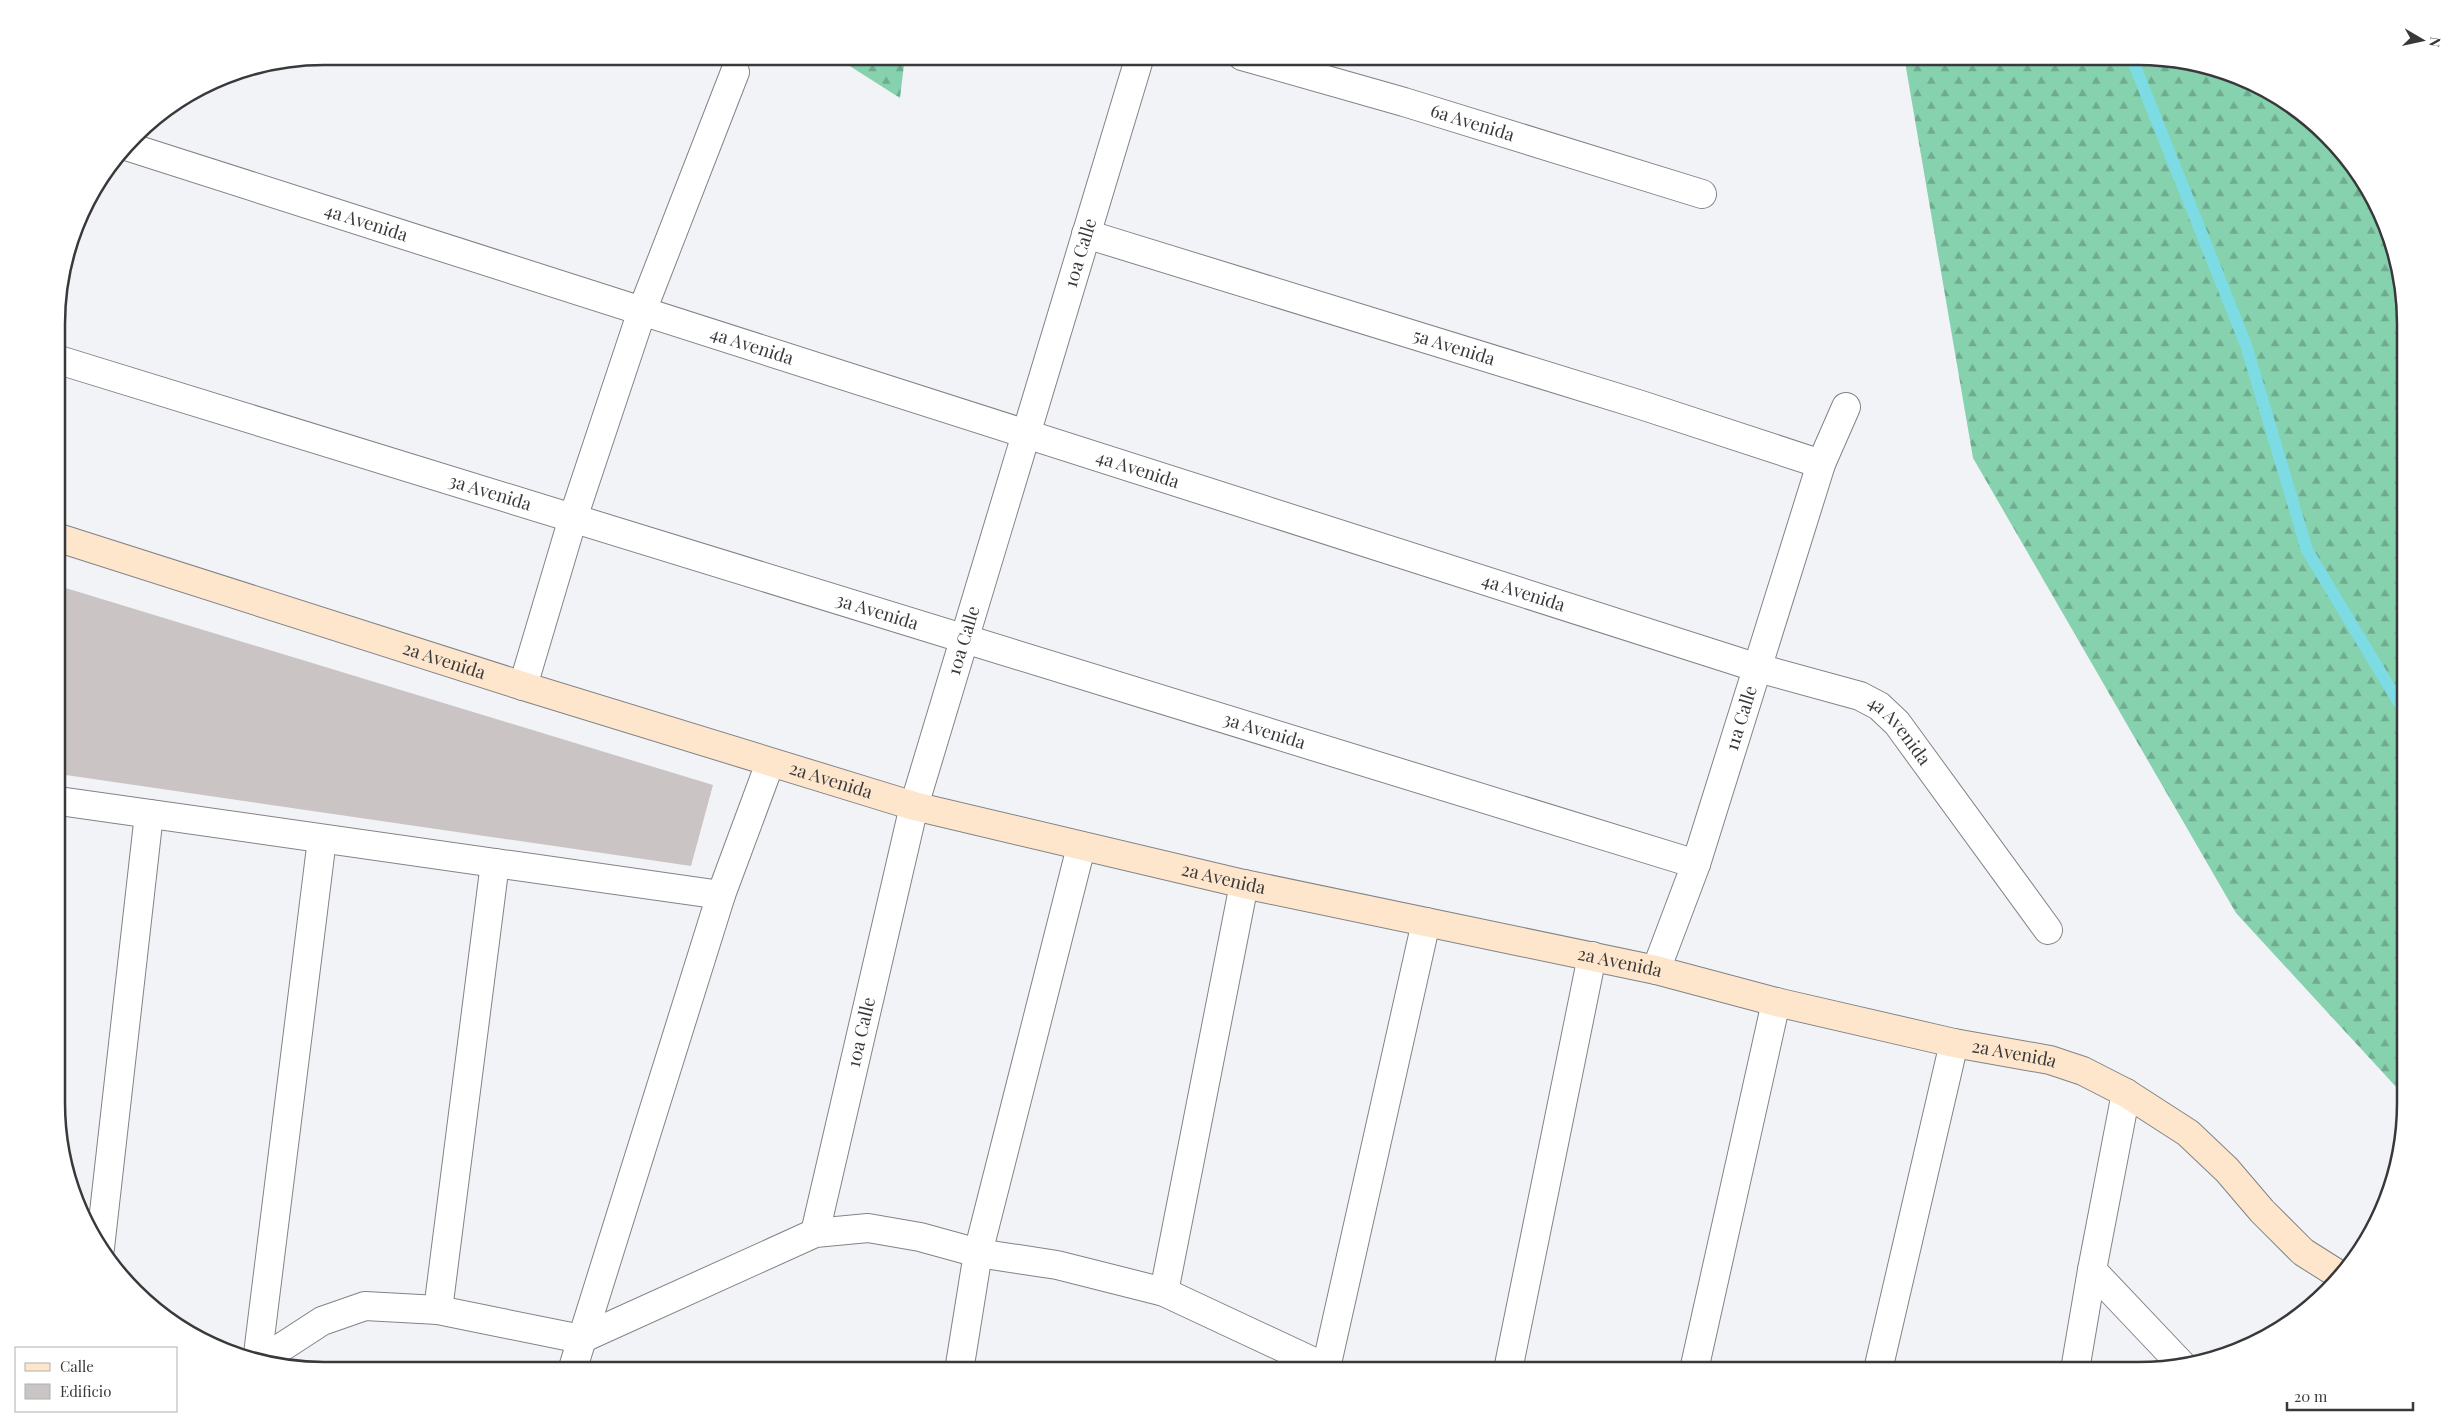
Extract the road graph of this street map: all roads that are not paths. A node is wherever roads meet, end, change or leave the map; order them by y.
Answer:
1 (1137, 65) edge
2 (1274, 65) edge
3 (736, 72) dead end
4 (134, 148) edge
5 (1702, 194) dead end
6 (1086, 234) junction
7 (642, 311) junction
8 (65, 362) edge
9 (1846, 407) dead end
10 (1026, 433) junction
11 (1821, 464) junction
12 (573, 518) junction
13 (65, 540) edge
14 (964, 637) junction
15 (1758, 668) junction
16 (523, 686) junction
17 (770, 763) junction
18 (65, 802) edge
19 (914, 806) junction
20 (149, 814) junction
21 (322, 839) junction
22 (1081, 847) junction
23 (494, 864) junction
24 (1696, 864) junction
25 (1244, 884) junction
26 (721, 895) junction
27 (1426, 922) junction
28 (2048, 930) dead end
29 (1592, 956) junction
30 (1656, 970) junction
31 (1776, 1002) junction
32 (1954, 1044) junction
33 (2126, 1093) junction
34 (815, 1232) junction
35 (102, 1235) edge
36 (978, 1253) junction
37 (2092, 1270) junction
38 (2335, 1272) edge
39 (1164, 1292) junction
40 (438, 1310) junction
41 (581, 1338) junction
42 (259, 1353) edge
43 (268, 1356) edge
44 (2176, 1359) edge
45 (574, 1362) edge
46 (961, 1362) edge
47 (1314, 1362) edge
48 (1331, 1362) edge
49 (1510, 1362) edge
50 (1696, 1362) edge
51 (1880, 1362) edge
52 (2076, 1362) edge

1 - 6 street, 10a Calle
2 - 5 street, 6a Avenida
3 - 7 street
4 - 7 street, 4a Avenida
6 - 10 street, 10a Calle
6 - 11 street, 5a Avenida
7 - 10 street, 4a Avenida
7 - 12 street
8 - 12 street, 3a Avenida
9 - 11 street, 11a Calle
10 - 14 street, 10a Calle
10 - 15 street, 4a Avenida
11 - 15 street, 11a Calle
12 - 14 street, 3a Avenida
12 - 16 street
13 - 16 main road, 2a Avenida
14 - 19 street, 10a Calle
14 - 24 street, 3a Avenida
15 - 24 street, 11a Calle
15 - 28 street, 4a Avenida
16 - 17 main road, 2a Avenida
17 - 19 main road, 2a Avenida
17 - 26 street
18 - 20 street
19 - 22 main road, 2a Avenida
19 - 34 street, 10a Calle
20 - 21 street
20 - 35 street
21 - 23 street
21 - 42 street
22 - 25 main road, 2a Avenida
22 - 36 street
23 - 26 street
23 - 40 street
24 - 30 street, 11a Calle
25 - 27 main road, 2a Avenida
25 - 39 street
26 - 41 street
27 - 29 main road, 2a Avenida
27 - 48 street
29 - 30 main road, 2a Avenida
29 - 49 street
30 - 31 main road, 2a Avenida
31 - 32 main road, 2a Avenida
31 - 50 street
32 - 33 main road, 2a Avenida
32 - 51 street
33 - 37 street
33 - 38 main road, 2a Avenida
34 - 36 street
34 - 41 street
36 - 39 street
36 - 46 street
37 - 44 street
37 - 52 street
39 - 47 street
40 - 41 street
40 - 43 street
41 - 45 street

